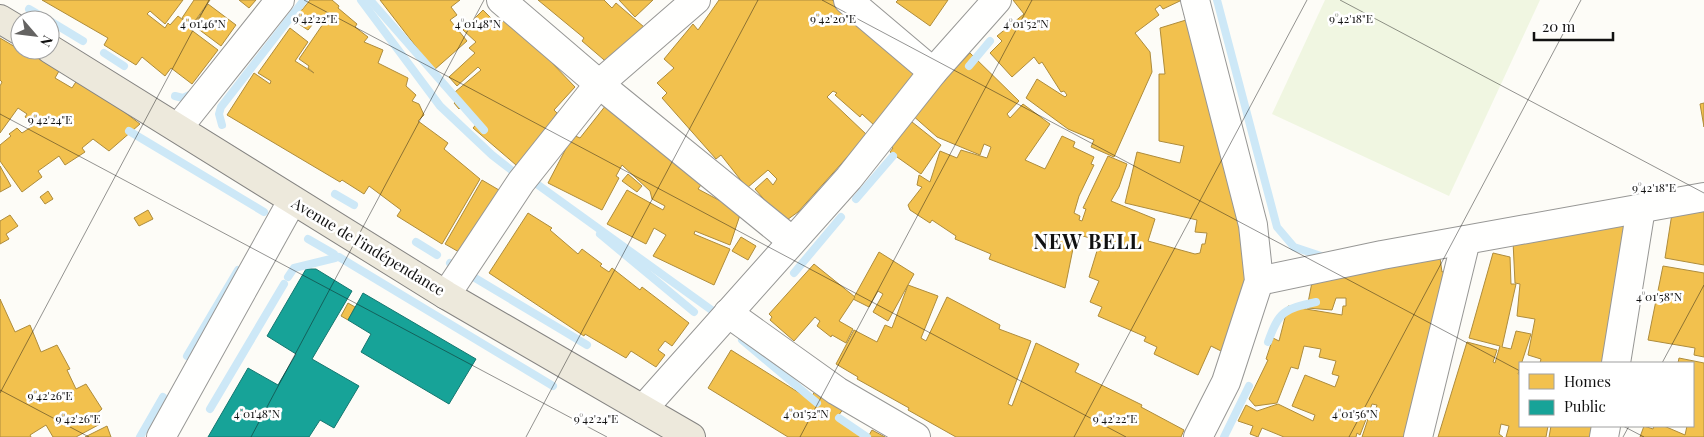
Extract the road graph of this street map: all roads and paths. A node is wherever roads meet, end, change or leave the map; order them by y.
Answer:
1 (280, 0) edge
2 (501, 0) edge
3 (696, 0) edge
4 (848, 0) edge
5 (997, 0) edge
6 (1195, 0) edge
7 (60, 55) edge
8 (933, 72) junction
9 (598, 84) junction
10 (178, 128) junction
11 (1704, 197) edge
12 (292, 201) junction
13 (1641, 208) junction
14 (791, 240) junction
15 (1466, 240) junction
16 (1259, 281) junction
17 (446, 294) junction
18 (728, 313) junction
19 (1616, 362) edge
20 (643, 409) junction
21 (1207, 434) edge
22 (161, 437) edge
23 (691, 437) edge
24 (916, 437) edge
25 (1418, 437) edge

1 - 10 street
2 - 9 street
3 - 9 street
4 - 8 street
5 - 8 street
6 - 16 street
7 - 10 main road, Avenue de l'indépendance
8 - 14 street
9 - 14 street
9 - 17 street
10 - 12 main road, Avenue de l'indépendance
11 - 13 street
12 - 17 main road, Avenue de l'indépendance
12 - 22 street
13 - 15 street
13 - 19 street
14 - 18 street
15 - 16 street
15 - 25 street
16 - 21 street
17 - 20 main road, Avenue de l'indépendance
18 - 20 street
18 - 24 street
20 - 23 main road, Avenue de l'indépendance

